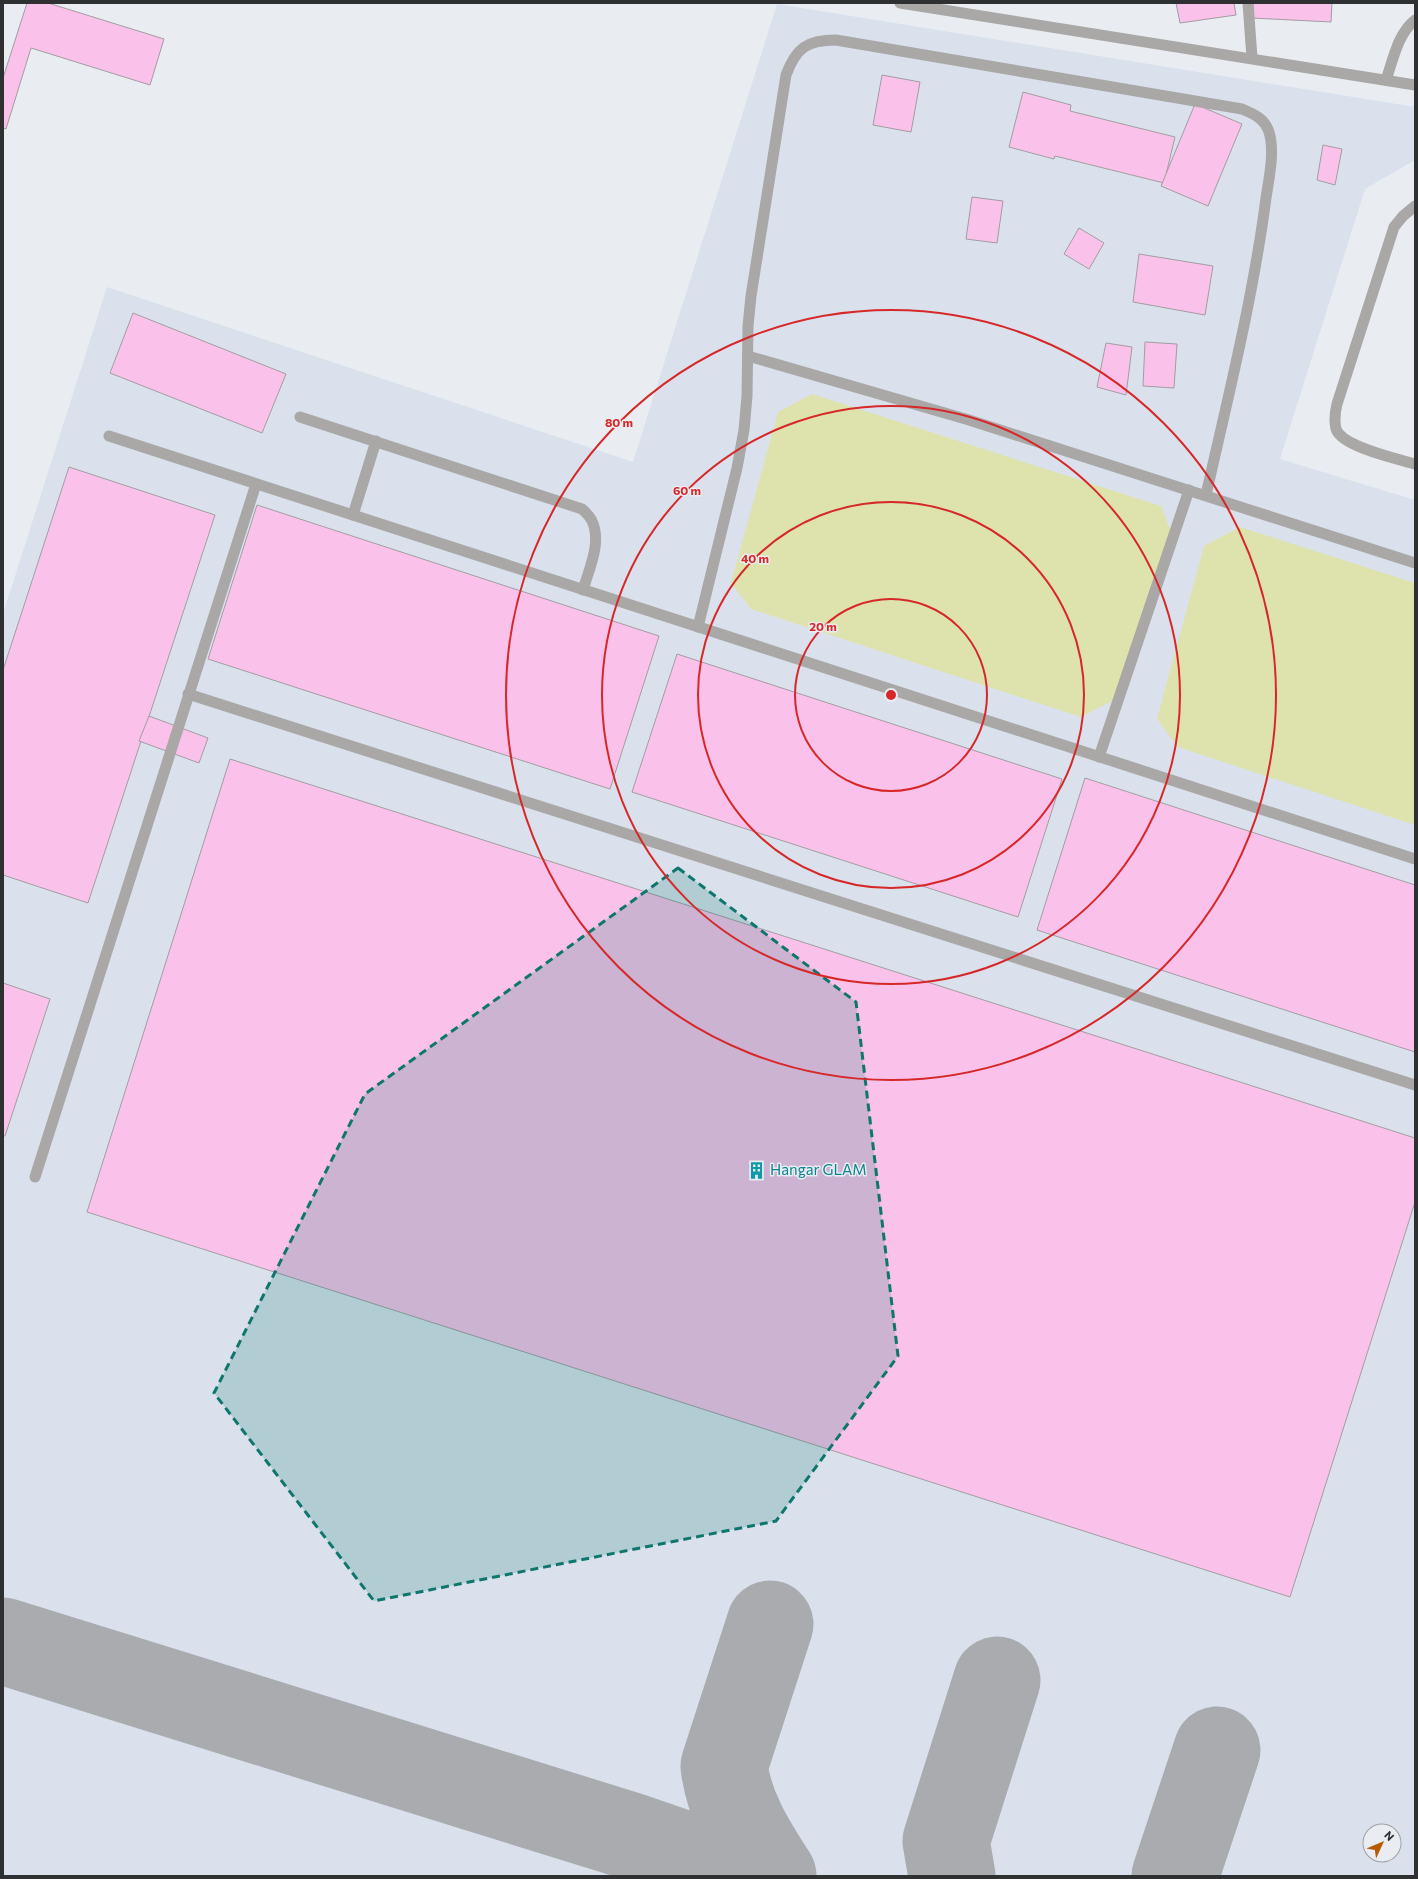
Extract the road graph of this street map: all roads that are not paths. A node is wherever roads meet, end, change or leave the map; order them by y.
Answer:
1 (900, 3) edge
2 (1248, 3) edge
3 (1415, 20) edge
4 (1252, 58) junction
5 (1386, 80) junction
6 (1415, 85) edge
7 (1415, 206) edge
8 (748, 356) junction
9 (300, 417) dead end
10 (109, 436) dead end
11 (376, 442) junction
12 (1415, 464) edge
13 (256, 484) junction
14 (1189, 490) junction
15 (1206, 495) junction
16 (353, 515) junction
17 (1415, 563) edge
18 (583, 590) junction
19 (698, 627) junction
20 (188, 694) junction
21 (1099, 757) junction
22 (1415, 859) edge
23 (1415, 1085) edge
24 (35, 1177) dead end

1 - 4 street
2 - 4 street
3 - 5 street
4 - 5 street
5 - 6 street
7 - 12 street
8 - 14 street
8 - 15 street
8 - 19 street
9 - 11 street
10 - 13 street
11 - 16 street
11 - 18 street
13 - 16 street
13 - 20 street
14 - 15 street
14 - 21 street
15 - 17 street
16 - 18 street
18 - 19 street
19 - 21 street
20 - 23 street
20 - 24 street
21 - 22 street

